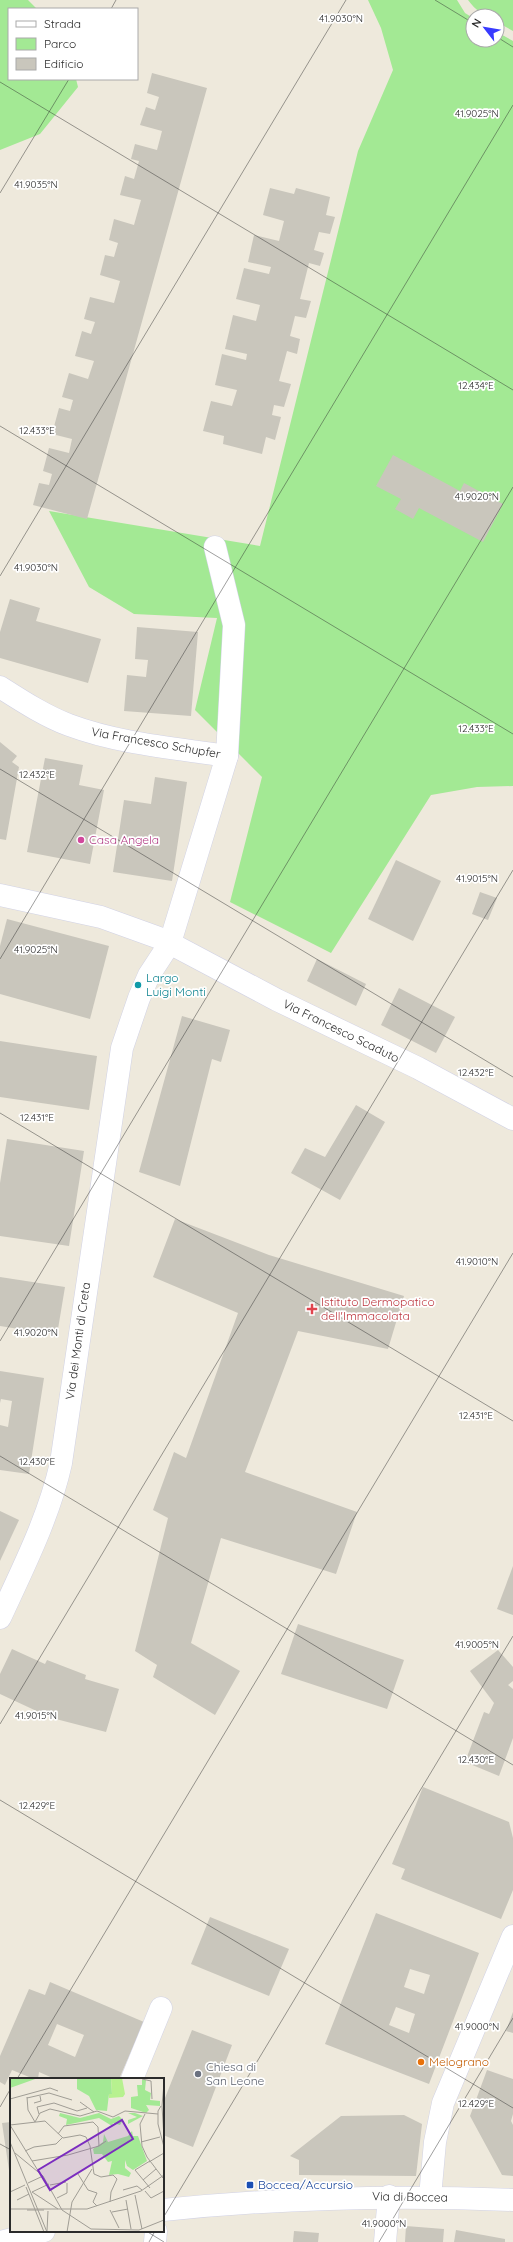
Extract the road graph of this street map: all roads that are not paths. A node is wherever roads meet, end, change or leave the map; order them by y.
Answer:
1 (215, 547) dead end
2 (0, 687) edge
3 (227, 756) junction
4 (0, 894) edge
5 (170, 943) junction
6 (513, 1119) edge
7 (0, 1618) edge
8 (513, 1936) edge
9 (161, 2008) dead end
10 (132, 2078) edge
11 (389, 2196) junction
12 (430, 2197) junction
13 (513, 2200) edge
14 (164, 2210) edge
15 (40, 2232) edge
16 (156, 2232) edge
17 (0, 2242) edge
18 (155, 2242) edge
19 (385, 2242) edge

1 - 3 street, Via Francesco Schupfer
2 - 3 street, Via Francesco Schupfer
3 - 5 street, Via Francesco Schupfer
4 - 5 street, Via Francesco Scaduto
5 - 6 street, Via Francesco Scaduto
5 - 7 street, Via dei Monti di Creta
8 - 12 street
9 - 10 street
11 - 12 street, Via di Boccea
11 - 14 street, Via di Boccea
11 - 19 street
12 - 13 street, Via di Boccea
15 - 17 street
16 - 18 street

